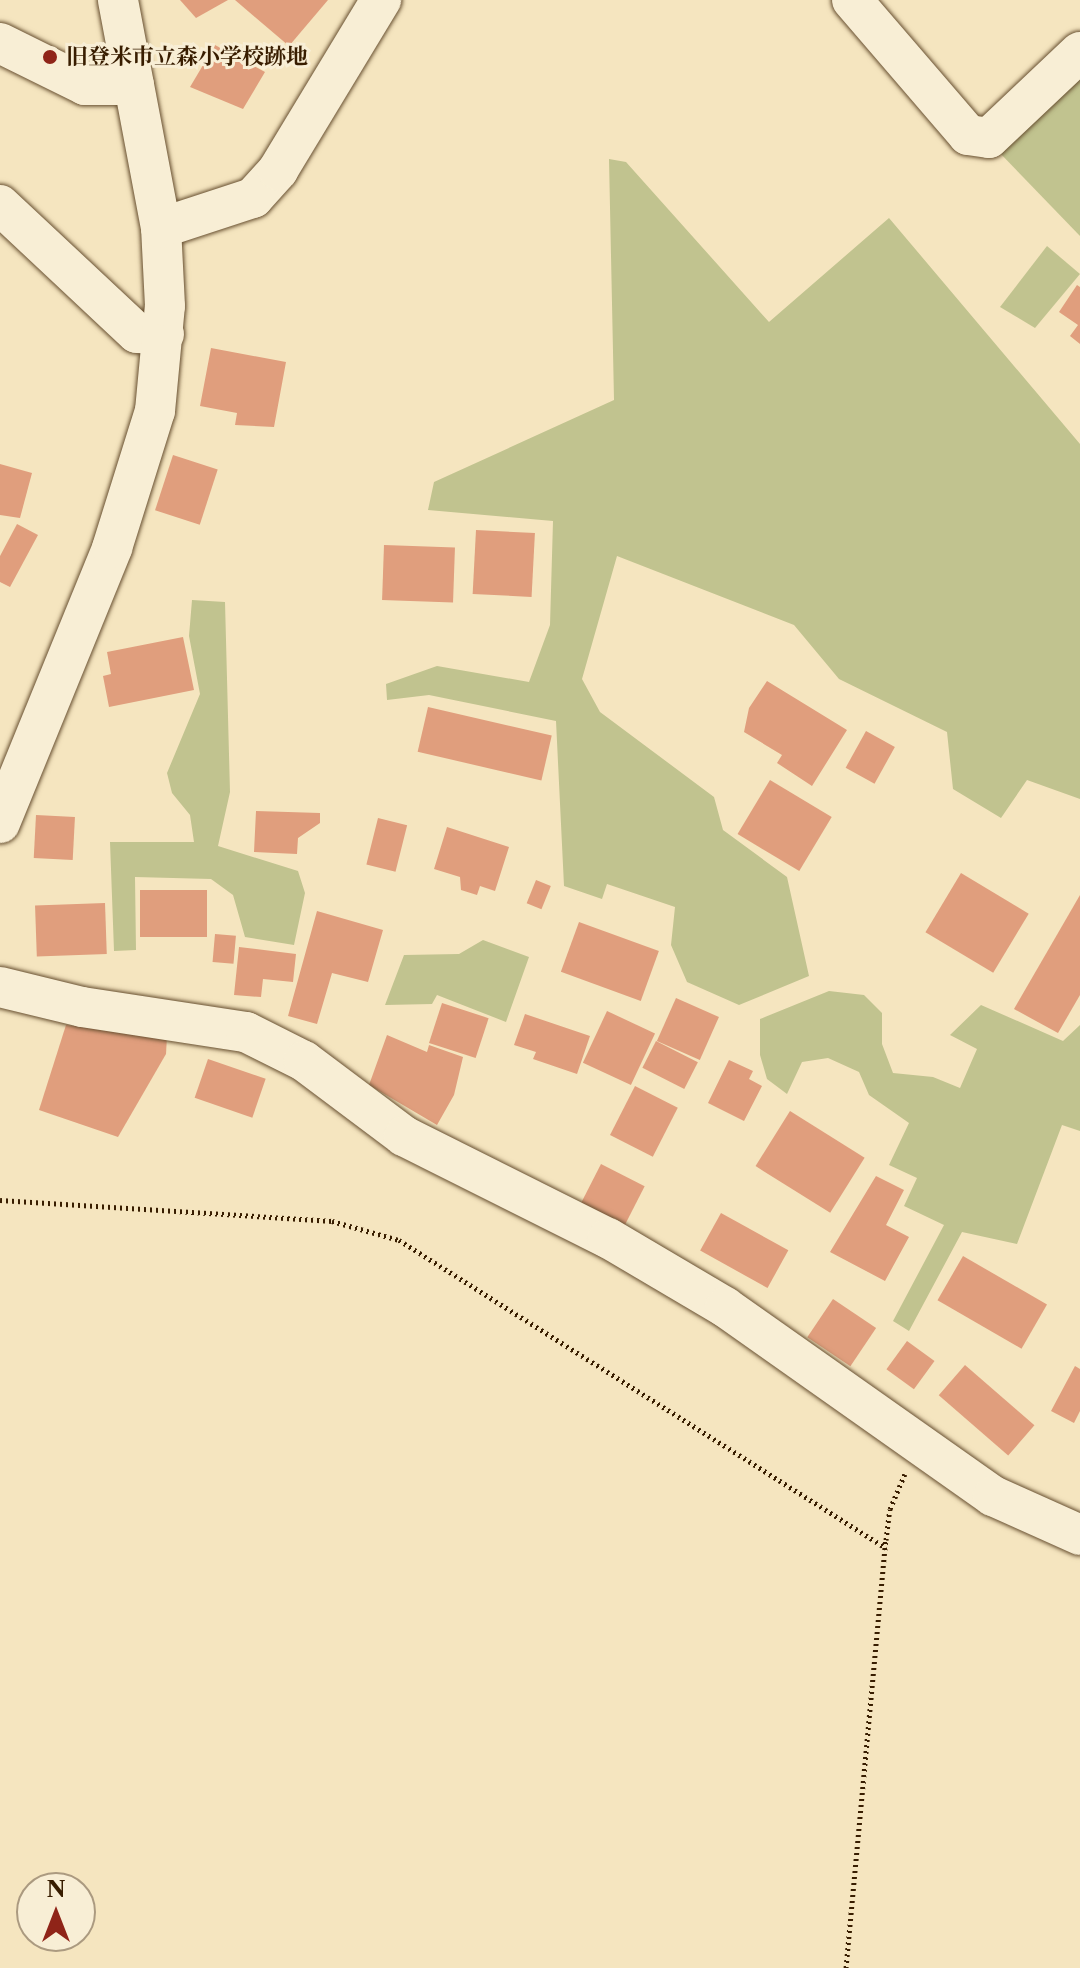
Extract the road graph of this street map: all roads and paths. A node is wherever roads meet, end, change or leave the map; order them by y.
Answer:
1 (118, 0) edge
2 (381, 0) edge
3 (852, 0) edge
4 (0, 43) edge
5 (1080, 52) edge
6 (134, 85) junction
7 (0, 205) edge
8 (161, 228) junction
9 (164, 334) junction
10 (14, 751) edge
11 (0, 823) edge
12 (0, 987) edge
13 (0, 1200) edge
14 (918, 1446) junction
15 (1080, 1535) edge
16 (886, 1548) junction
17 (846, 1968) edge

1 - 6 street
2 - 8 street
3 - 5 street
4 - 6 street
6 - 8 street
7 - 9 street
8 - 9 street
9 - 10 street
10 - 11 street
12 - 14 street
13 - 16 path
14 - 15 street
14 - 16 path
16 - 17 path

